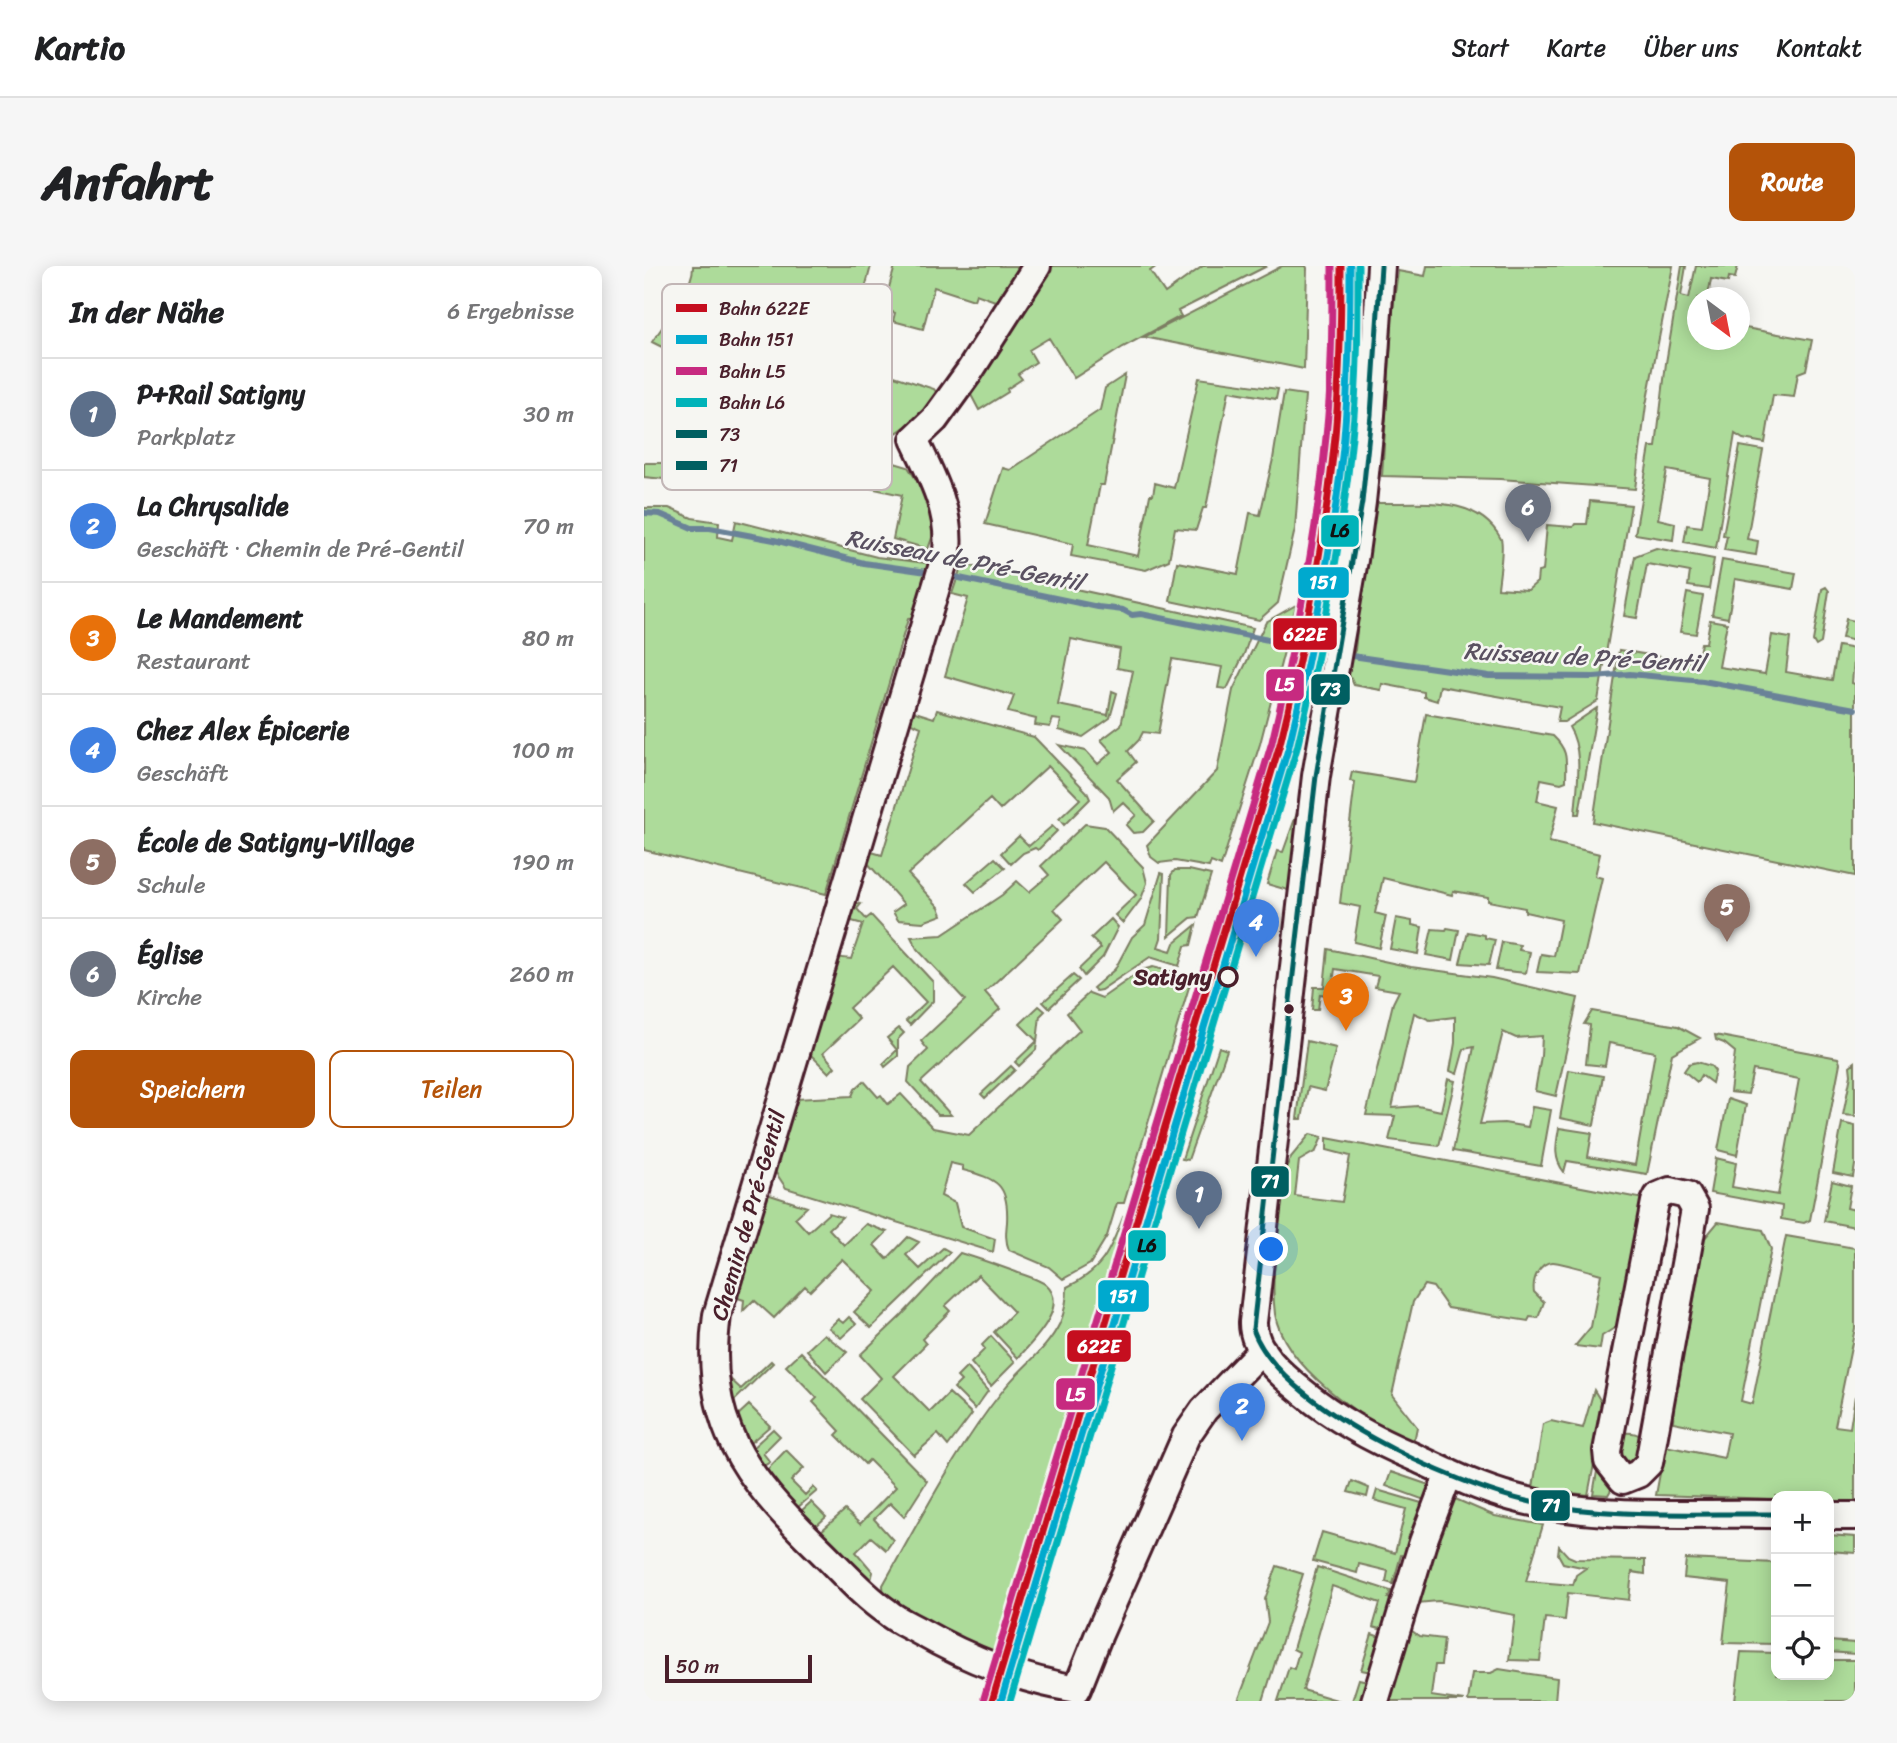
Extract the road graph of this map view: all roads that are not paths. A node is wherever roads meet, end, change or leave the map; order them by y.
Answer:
1 (1037, 266) edge
2 (1381, 266) edge
3 (1262, 1350) junction
4 (1611, 1429) junction
5 (1654, 1435) junction
6 (1449, 1473) junction
7 (1623, 1480) junction
8 (1619, 1513) junction
9 (1771, 1514) edge
10 (1834, 1516) edge
11 (1855, 1517) edge
12 (1375, 1701) edge

1 - 3 street, Chemin de Pré-Gentil
2 - 3 street
3 - 6 street
4 - 5 street
4 - 5 street
4 - 7 street
5 - 7 street
6 - 8 street
6 - 12 street
7 - 8 street
8 - 9 street
10 - 11 street

